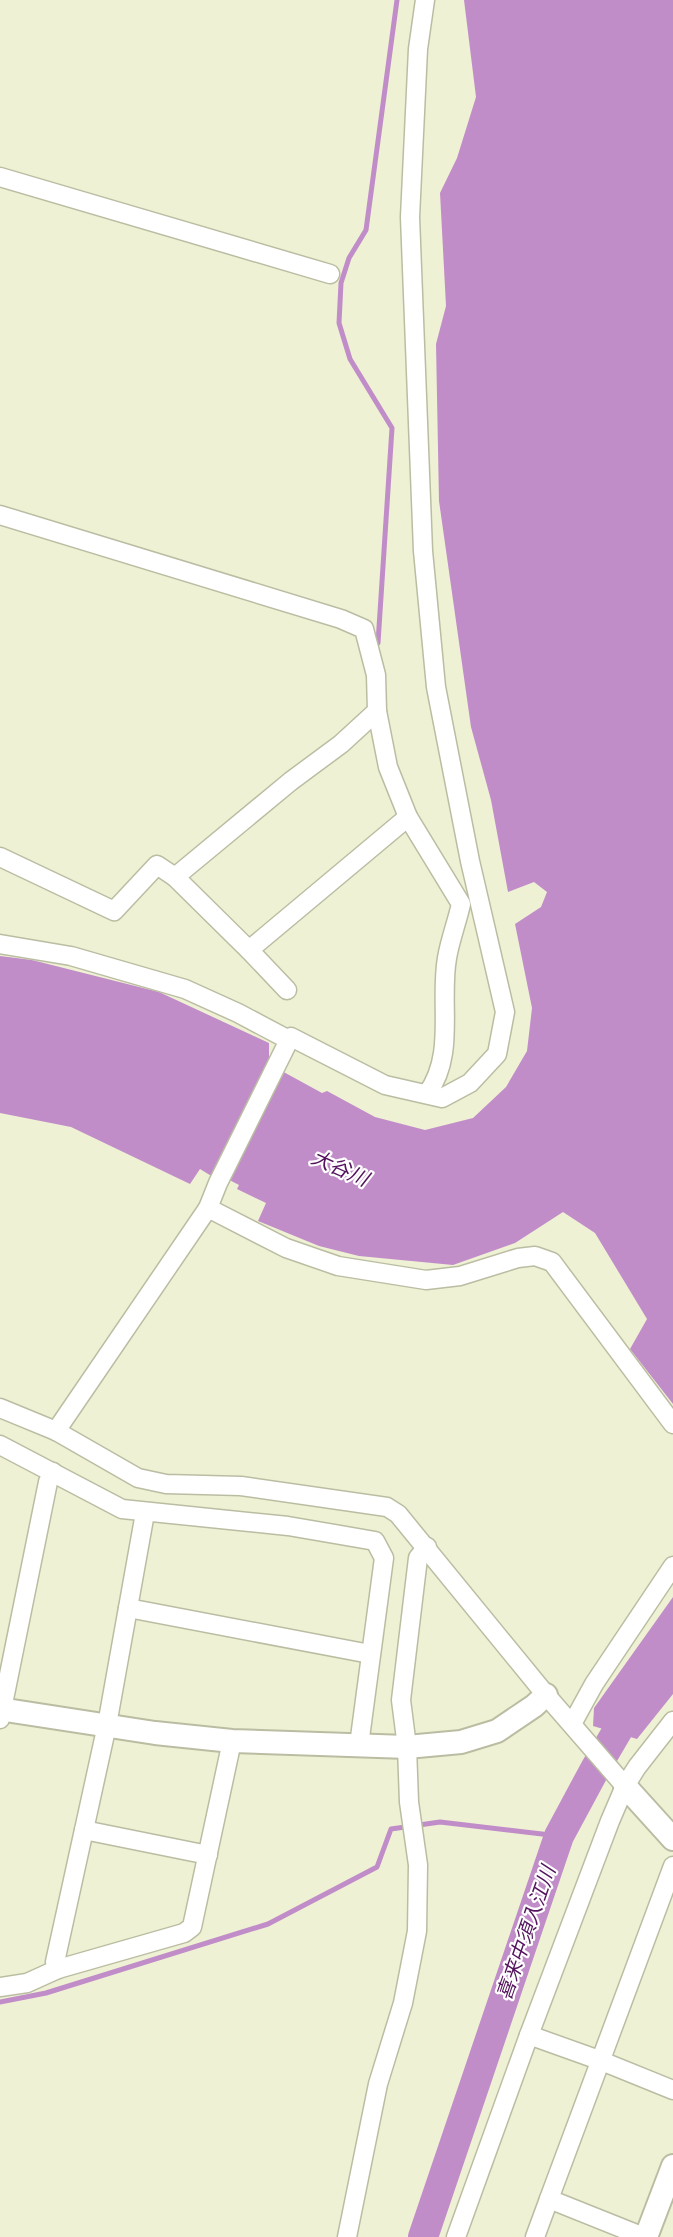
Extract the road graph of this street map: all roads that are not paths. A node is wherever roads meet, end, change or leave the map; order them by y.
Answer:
1 (424, 0) edge
2 (0, 177) edge
3 (330, 274) dead end
4 (0, 515) edge
5 (377, 711) junction
6 (408, 818) junction
7 (0, 857) edge
8 (175, 877) junction
9 (0, 944) edge
10 (249, 950) junction
11 (286, 990) dead end
12 (286, 1046) junction
13 (427, 1094) junction
14 (208, 1208) junction
15 (0, 1408) edge
16 (673, 1424) edge
17 (56, 1431) junction
18 (0, 1445) edge
19 (53, 1472) junction
20 (145, 1513) junction
21 (427, 1547) junction
22 (673, 1566) edge
23 (128, 1608) junction
24 (370, 1654) junction
25 (546, 1695) junction
26 (1, 1712) edge
27 (673, 1721) edge
28 (107, 1725) junction
29 (575, 1728) junction
30 (232, 1742) junction
31 (359, 1745) junction
32 (408, 1747) junction
33 (621, 1782) junction
34 (84, 1830) junction
35 (673, 1839) edge
36 (208, 1855) junction
37 (673, 1866) edge
38 (58, 1969) junction
39 (0, 1987) edge
40 (529, 2035) junction
41 (599, 2060) junction
42 (673, 2090) edge
43 (673, 2166) edge
44 (549, 2199) junction
45 (346, 2237) edge
46 (456, 2237) edge
47 (534, 2237) edge
48 (645, 2237) edge

1 - 13 street
2 - 3 street
4 - 5 street
5 - 6 street
5 - 8 street
6 - 10 street
6 - 13 street
7 - 8 street
8 - 10 street
9 - 12 street
10 - 11 street
12 - 13 street
12 - 14 street
14 - 16 street
14 - 17 street
15 - 17 street
17 - 21 street
18 - 19 street
19 - 20 street
19 - 26 street
20 - 23 street
20 - 24 street
21 - 25 street
21 - 32 street
22 - 29 street
23 - 24 street
23 - 28 street
24 - 31 street
25 - 29 street
25 - 32 street
26 - 28 street
27 - 33 street
28 - 30 street
28 - 34 street
29 - 33 street
30 - 31 street
30 - 36 street
31 - 32 street
32 - 45 street
33 - 35 street
33 - 40 street
34 - 36 street
34 - 38 street
36 - 38 street
37 - 41 street
38 - 39 street
40 - 41 street
40 - 46 street
41 - 42 street
41 - 44 street
43 - 48 street
44 - 47 street
44 - 48 street

